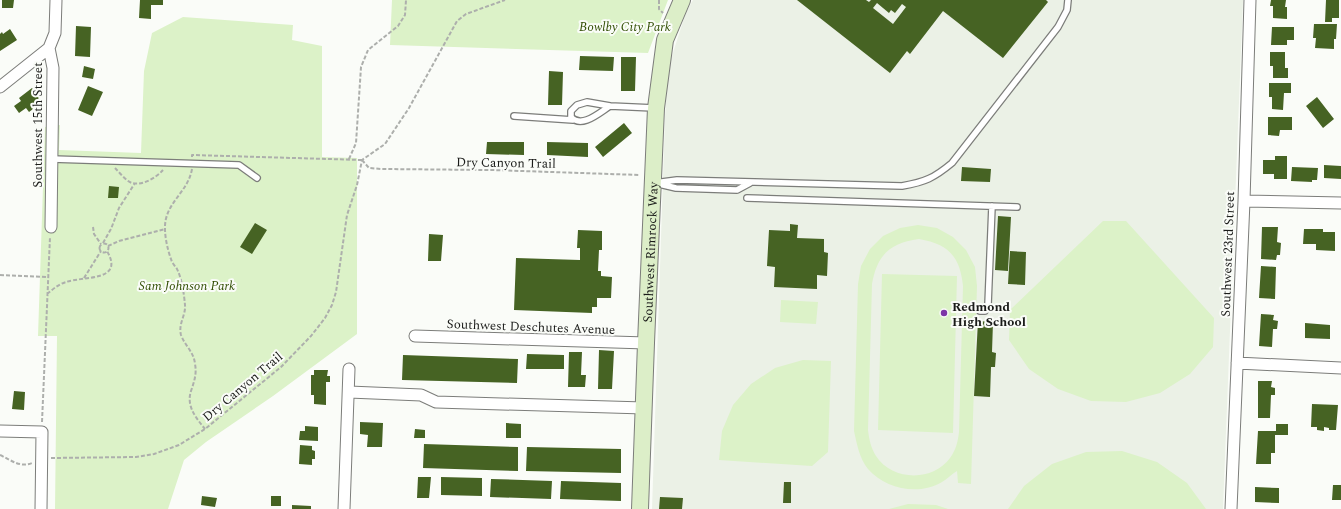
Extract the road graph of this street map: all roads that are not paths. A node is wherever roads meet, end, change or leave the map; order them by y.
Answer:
1 (56, 0) edge
2 (682, 0) edge
3 (1068, 0) edge
4 (1250, 0) edge
5 (49, 48) junction
6 (0, 87) edge
7 (610, 106) junction
8 (656, 108) junction
9 (514, 116) dead end
10 (573, 120) junction
11 (52, 159) junction
12 (257, 178) dead end
13 (653, 179) junction
14 (747, 198) dead end
15 (1244, 201) junction
16 (1341, 203) edge
17 (992, 206) junction
18 (1017, 207) dead end
19 (50, 227) road end
20 (980, 311) dead end
21 (415, 336) dead end
22 (646, 343) junction
23 (1237, 363) junction
24 (1341, 368) edge
25 (350, 369) dead end
26 (349, 392) junction
27 (644, 408) junction
28 (0, 431) edge
29 (41, 509) edge
30 (344, 509) edge
31 (640, 509) edge
32 (1231, 509) edge

1 - 5 street, Southwest 15th Street
2 - 8 main road, Southwest Rimrock Way
3 - 13 lane
4 - 15 street, Southwest 23rd Street
5 - 6 street
5 - 11 street, Southwest 15th Street
7 - 8 lane
7 - 10 lane
7 - 10 lane
8 - 13 main road, Southwest Rimrock Way
9 - 10 lane
11 - 12 lane
11 - 19 street, Southwest 15th Street
13 - 22 main road, Southwest Rimrock Way
14 - 17 lane
15 - 16 street
15 - 23 street, Southwest 23rd Street
17 - 18 lane
17 - 20 lane
21 - 22 street, Southwest Deschutes Avenue
22 - 27 main road, Southwest Rimrock Way
23 - 24 street
23 - 32 street, Southwest 23rd Street
25 - 26 street
26 - 27 street
26 - 30 street
27 - 31 main road, Southwest Rimrock Way
28 - 29 street

